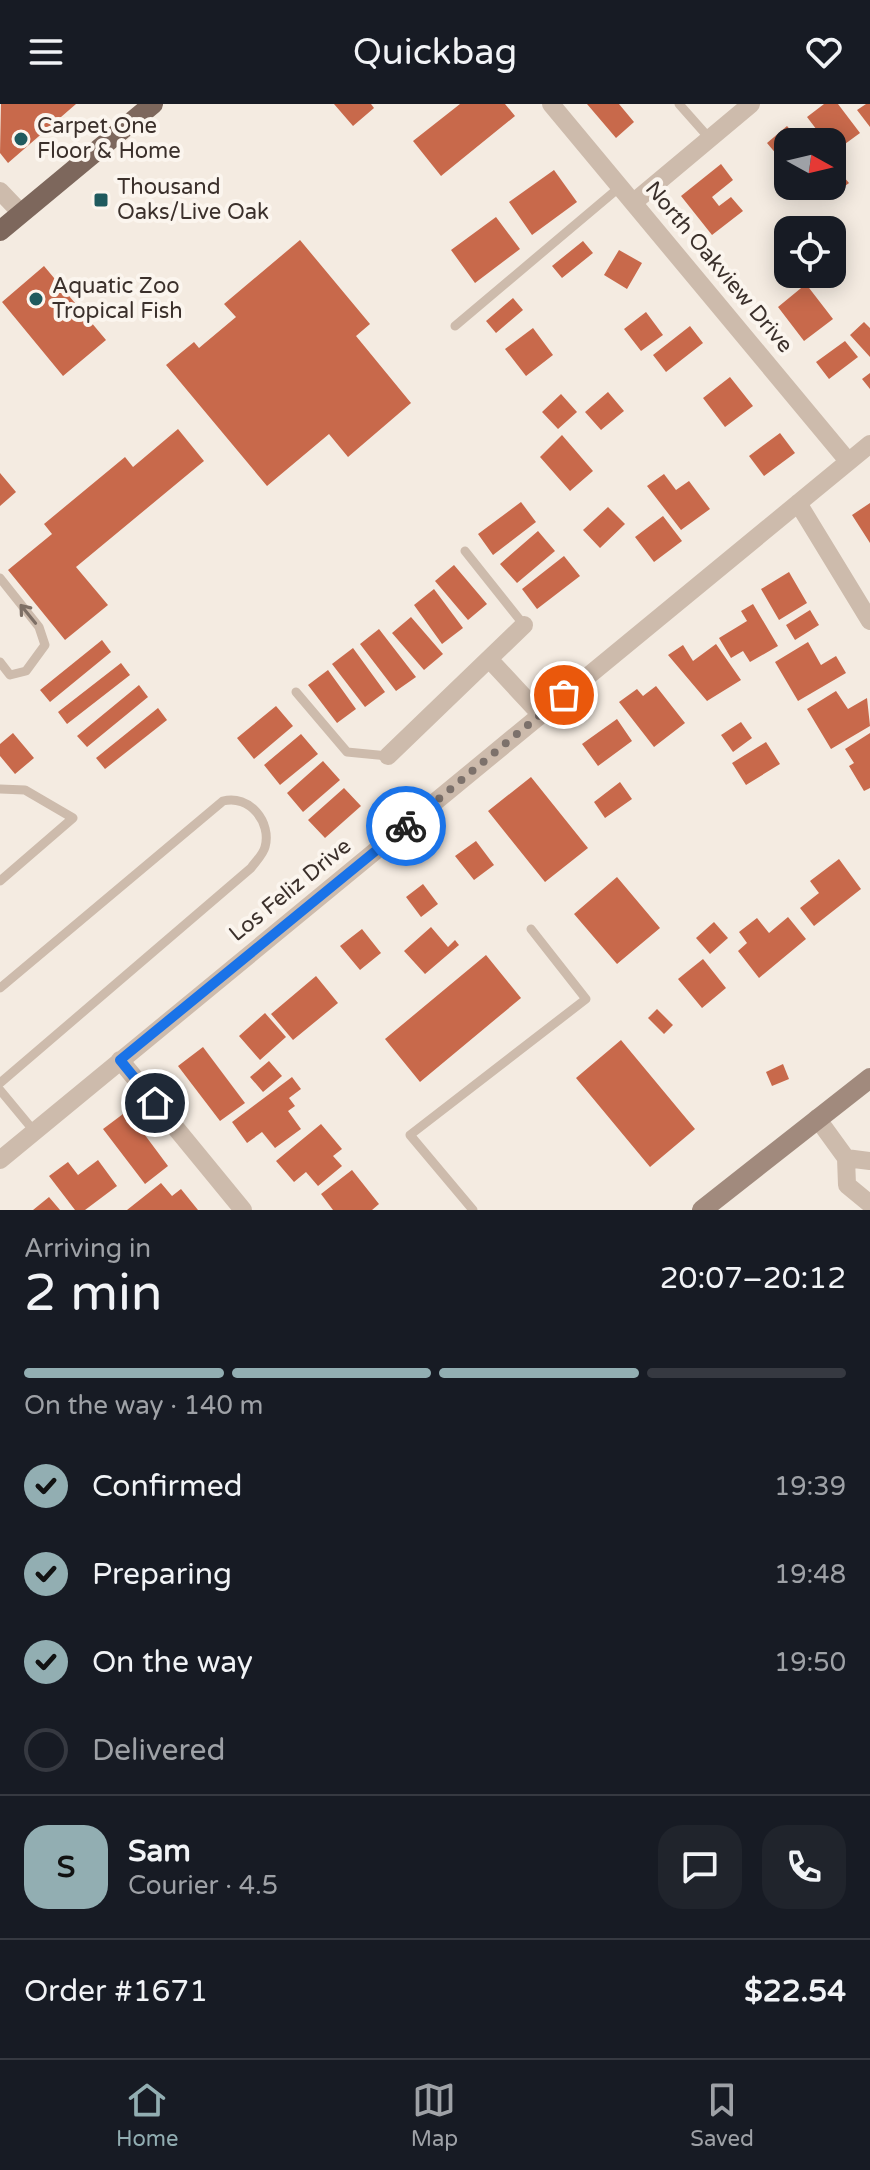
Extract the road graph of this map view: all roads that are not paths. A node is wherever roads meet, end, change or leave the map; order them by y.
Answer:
1 (153, 104) edge
2 (679, 104) edge
3 (751, 104) edge
4 (554, 105) edge
5 (710, 139) junction
6 (621, 186) junction
7 (0, 191) edge
8 (634, 202) junction
9 (21, 213) junction
10 (0, 231) edge
11 (455, 326) dead end
12 (870, 444) edge
13 (848, 461) junction
14 (798, 503) junction
15 (465, 551) dead end
16 (0, 578) edge
17 (870, 621) edge
18 (524, 625) joint
19 (489, 659) junction
20 (0, 662) edge
21 (296, 692) dead end
22 (541, 715) junction
23 (388, 756) joint
24 (0, 789) edge
25 (0, 881) edge
26 (531, 929) dead end
27 (0, 988) edge
28 (120, 1060) junction
29 (870, 1078) edge
30 (0, 1083) edge
31 (0, 1090) edge
32 (817, 1118) junction
33 (34, 1131) junction
34 (846, 1158) junction
35 (0, 1160) edge
36 (870, 1161) edge
37 (870, 1204) edge
38 (243, 1210) edge
39 (473, 1210) edge
40 (702, 1210) edge

1 - 9 main road
2 - 5 lane
3 - 5 street
4 - 6 street, North Oakview Drive
5 - 8 street
6 - 8 street, North Oakview Drive
6 - 11 lane
7 - 9 street
8 - 13 street, North Oakview Drive
9 - 10 main road
12 - 13 street, Los Feliz Drive
13 - 14 street, Los Feliz Drive
14 - 17 street
14 - 22 street, Los Feliz Drive
15 - 18 lane
20 -> 16 lane
18 - 19 street
19 - 22 street
19 - 23 street
21 - 23 lane
22 - 28 street, Los Feliz Drive
24 - 25 lane
26 - 39 lane
27 - 30 lane
28 - 33 street, Los Feliz Drive
28 - 38 street
29 - 32 main road
31 - 33 lane
32 - 34 street
32 - 40 main road
33 - 35 street, Los Feliz Drive
34 - 36 street
34 - 37 street

